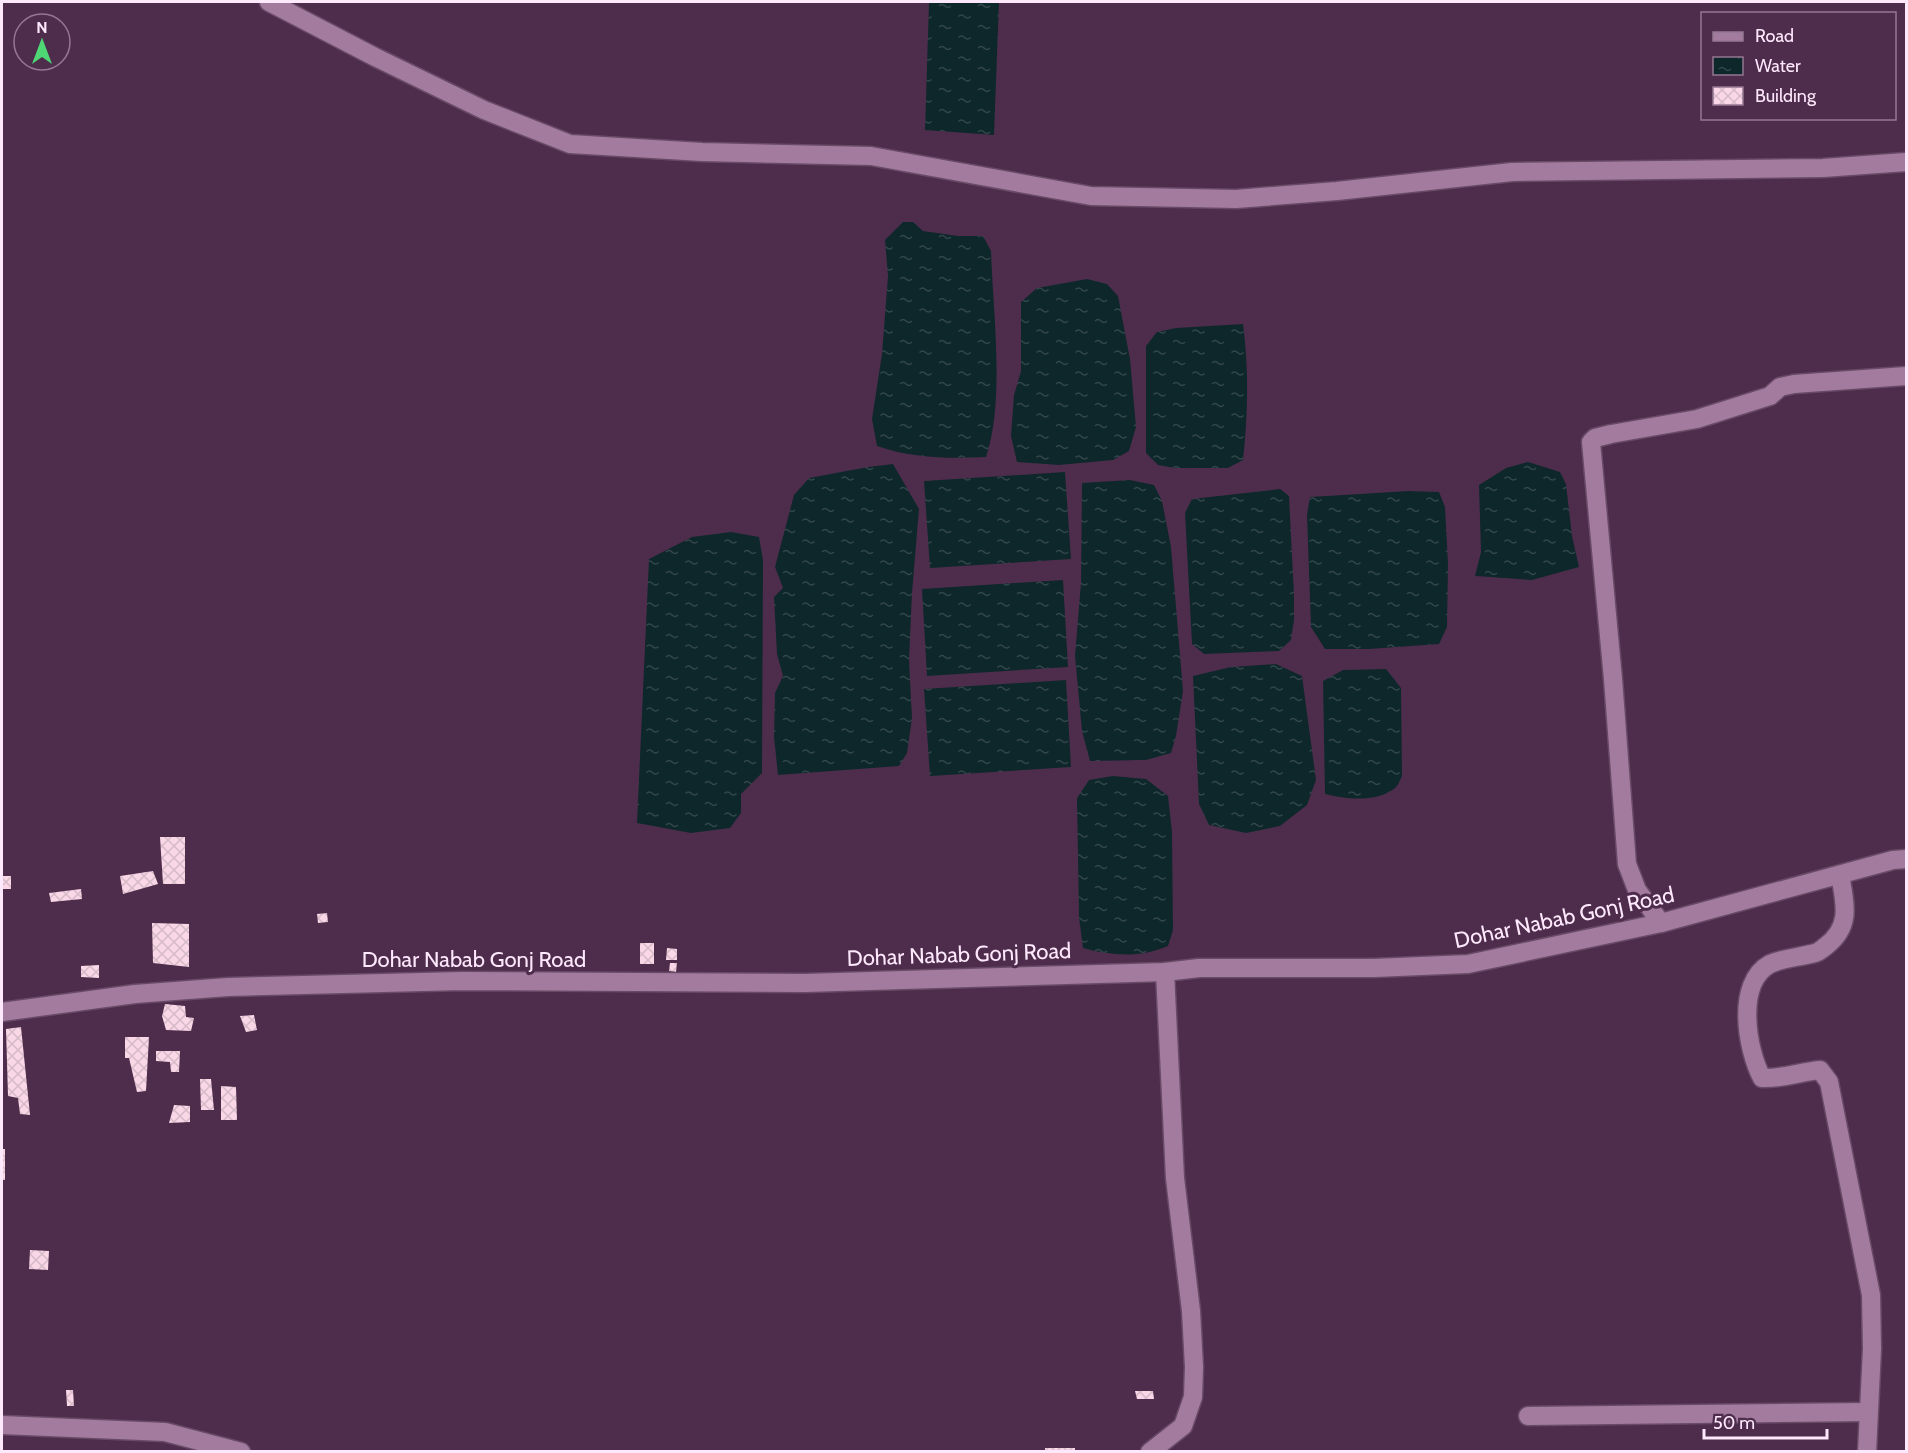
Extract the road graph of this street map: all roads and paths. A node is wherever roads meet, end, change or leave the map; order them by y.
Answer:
1 (269, 2) edge
2 (1906, 162) edge
3 (1906, 376) edge
4 (1906, 859) edge
5 (1840, 875) junction
6 (1661, 923) junction
7 (1165, 972) junction
8 (2, 1012) edge
9 (1868, 1412) junction
10 (1527, 1416) dead end
11 (2, 1425) edge
12 (241, 1452) edge
13 (1150, 1452) edge
14 (1867, 1452) edge

1 - 2 street
3 - 6 street
4 - 5 street, Dohar Nabab Gonj Road
5 - 6 street, Dohar Nabab Gonj Road
5 - 9 street
6 - 7 street, Dohar Nabab Gonj Road
7 - 8 street, Dohar Nabab Gonj Road
7 - 13 street
9 - 10 street
9 - 14 street
11 - 12 street

